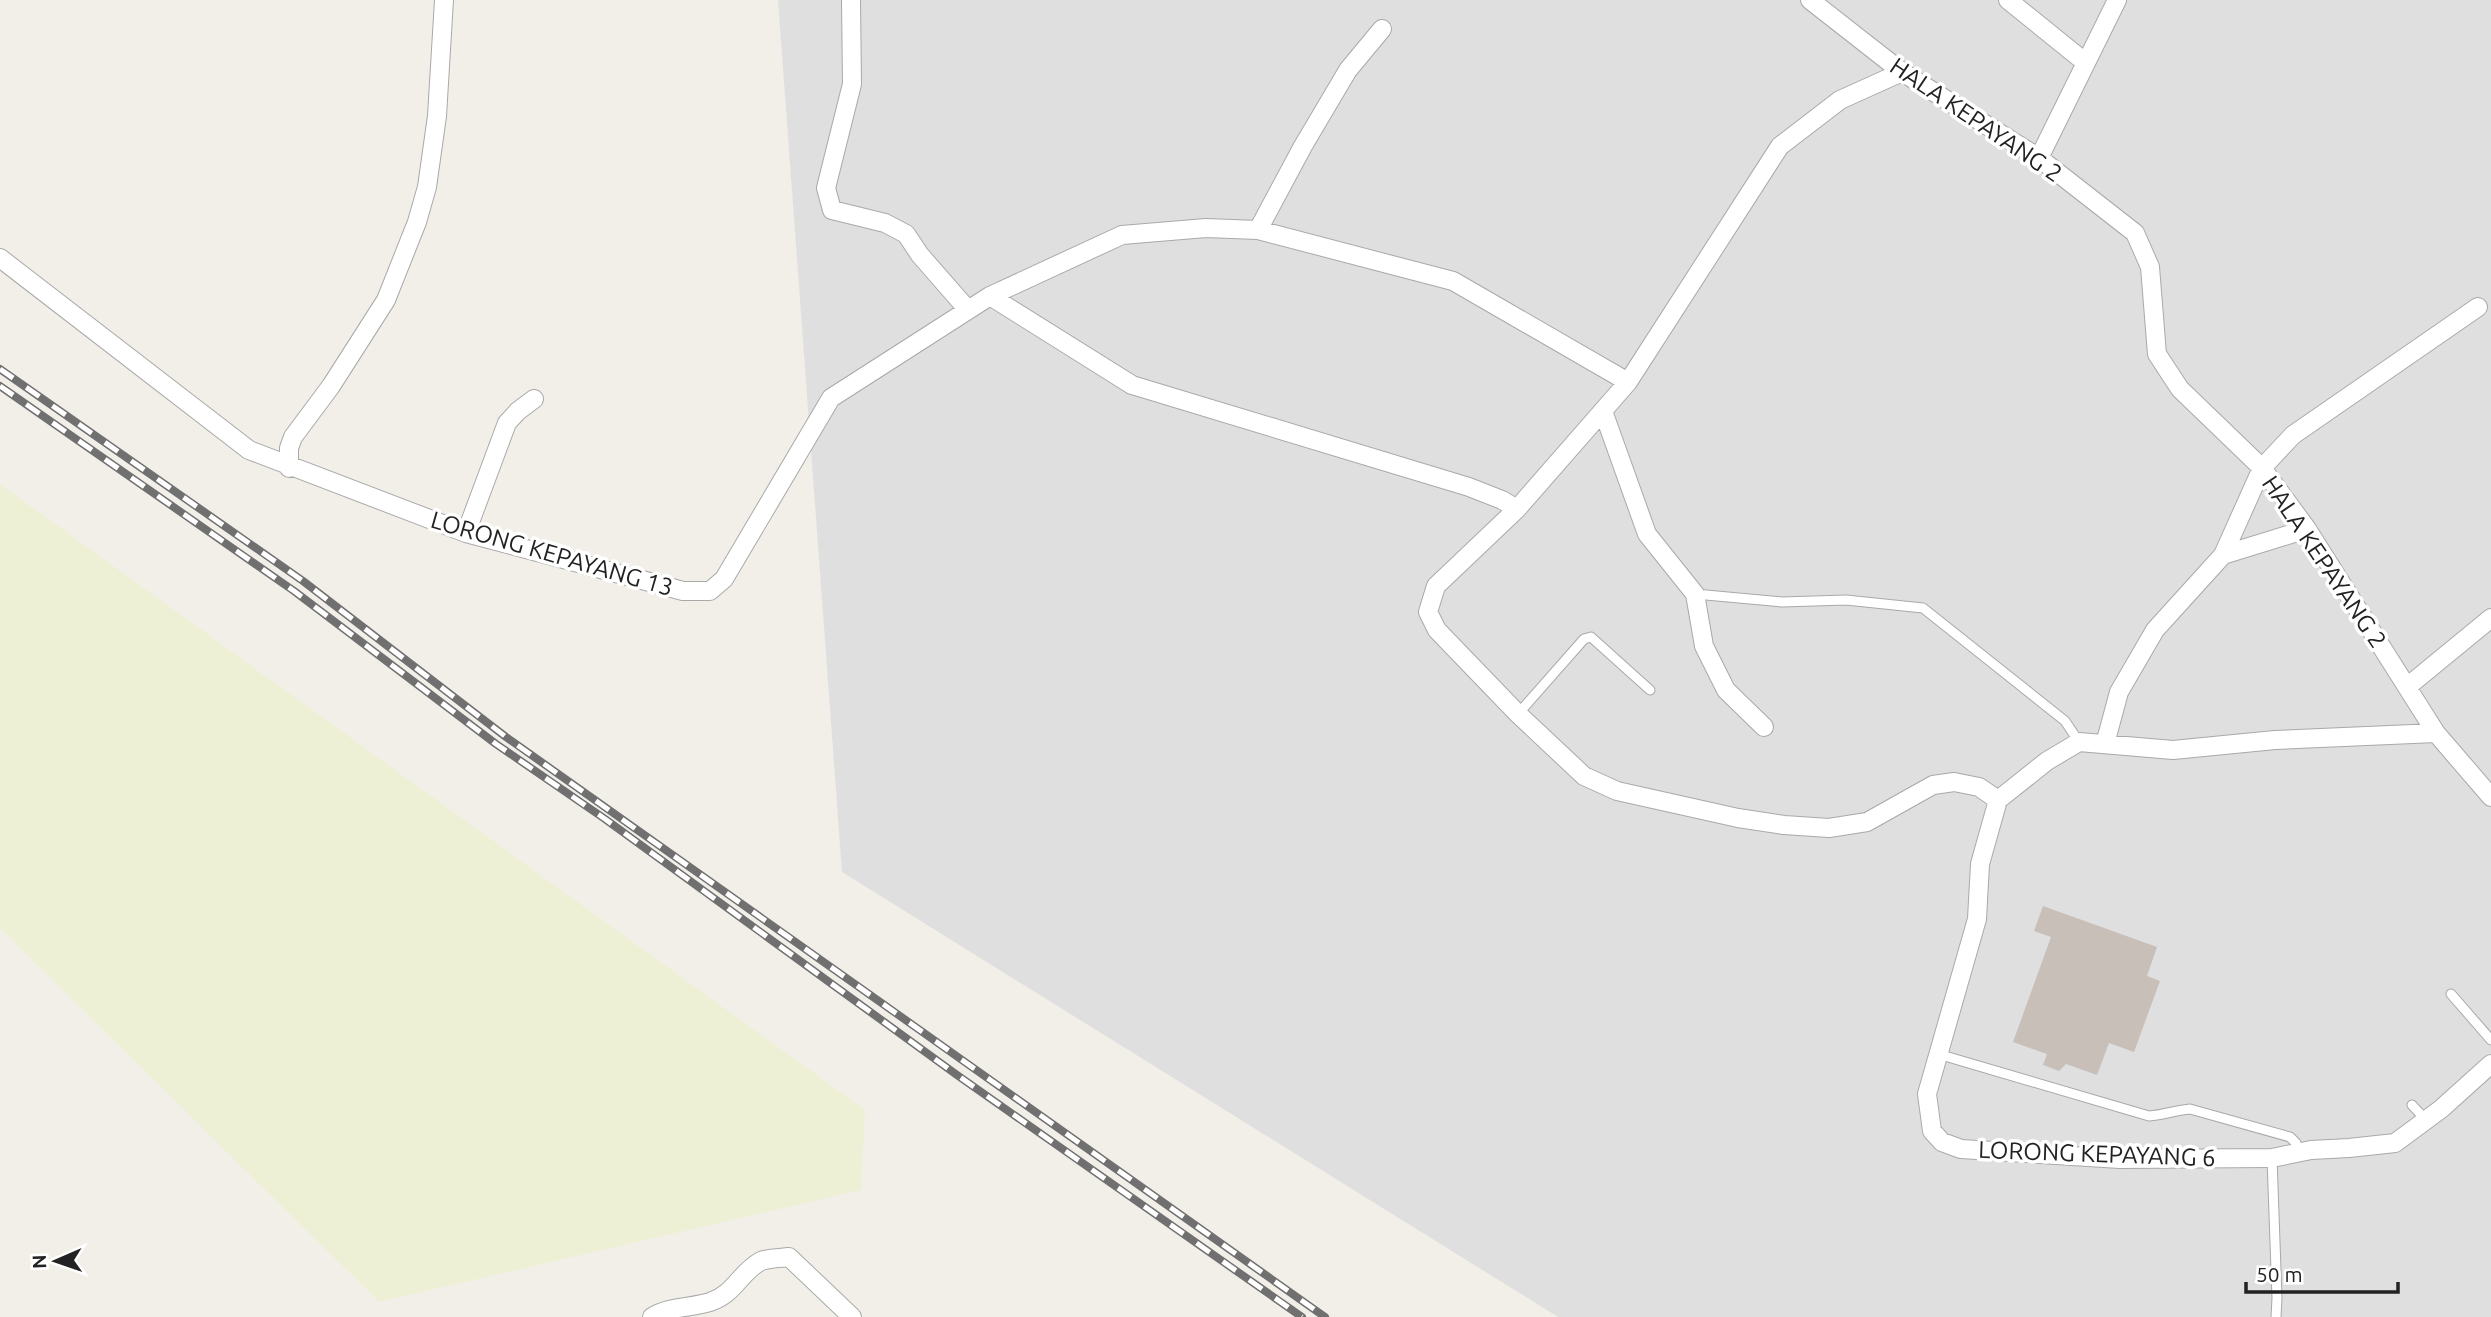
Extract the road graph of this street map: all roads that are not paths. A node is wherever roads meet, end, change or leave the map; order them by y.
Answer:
1 (444, 0) edge
2 (851, 0) edge
3 (1810, 0) edge
4 (2008, 0) edge
5 (2117, 0) edge
6 (1382, 29) dead end
7 (2086, 63) junction
8 (1902, 72) junction
9 (2039, 158) junction
10 (1258, 230) junction
11 (0, 258) edge
12 (990, 296) junction
13 (2478, 307) dead end
14 (968, 310) junction
15 (1628, 382) junction
16 (534, 399) dead end
17 (1603, 411) junction
18 (289, 467) junction
19 (2262, 468) junction
20 (1517, 509) junction
21 (2307, 529) junction
22 (466, 533) junction
23 (2223, 555) junction
24 (1695, 594) junction
25 (2491, 618) edge
26 (2407, 687) junction
27 (1650, 690) dead end
28 (1518, 714) junction
29 (1764, 727) dead end
30 (2436, 733) junction
31 (2079, 741) junction
32 (2105, 744) junction
33 (2491, 797) edge
34 (1998, 800) junction
35 (2451, 994) dead end
36 (2491, 1040) edge
37 (1938, 1054) junction
38 (2491, 1064) edge
39 (2412, 1105) dead end
40 (2426, 1120) junction
41 (2299, 1153) junction
42 (2272, 1158) junction
43 (652, 1317) edge
44 (852, 1317) edge
45 (2276, 1317) edge

1 - 18 street
2 - 14 street
3 - 8 street, HALA KEPAYANG 2
4 - 7 street
5 - 7 street
6 - 10 street
7 - 9 street
8 - 9 street, HALA KEPAYANG 2
8 - 15 street
9 - 19 street, HALA KEPAYANG 2
10 - 12 street, LORONG KEPAYANG 13
10 - 15 street, LORONG KEPAYANG 13
11 - 18 street, LORONG KEPAYANG 13
12 - 14 street, LORONG KEPAYANG 13
12 - 20 street
13 - 19 street
14 - 22 street, LORONG KEPAYANG 13
15 - 17 street
16 - 22 street
17 - 20 street
17 - 24 street
18 - 22 street, LORONG KEPAYANG 13
19 - 21 street, HALA KEPAYANG 2
19 - 23 street
20 - 28 street
21 - 23 street
21 - 26 street, HALA KEPAYANG 2
23 - 32 street
24 - 29 street
24 - 31 lane
25 - 26 street
26 - 30 street, HALA KEPAYANG 2
27 - 28 lane
28 - 34 street
30 - 32 street
30 - 33 street, HALA KEPAYANG 2
31 - 32 street
31 - 34 street
34 - 37 street, LORONG KEPAYANG 6
35 - 36 lane
37 - 41 lane
37 - 42 street, LORONG KEPAYANG 6
38 - 40 street, LORONG KEPAYANG 6
39 - 40 lane
40 - 41 street, LORONG KEPAYANG 6
41 - 42 street, LORONG KEPAYANG 6
42 - 45 lane
43 - 44 street

